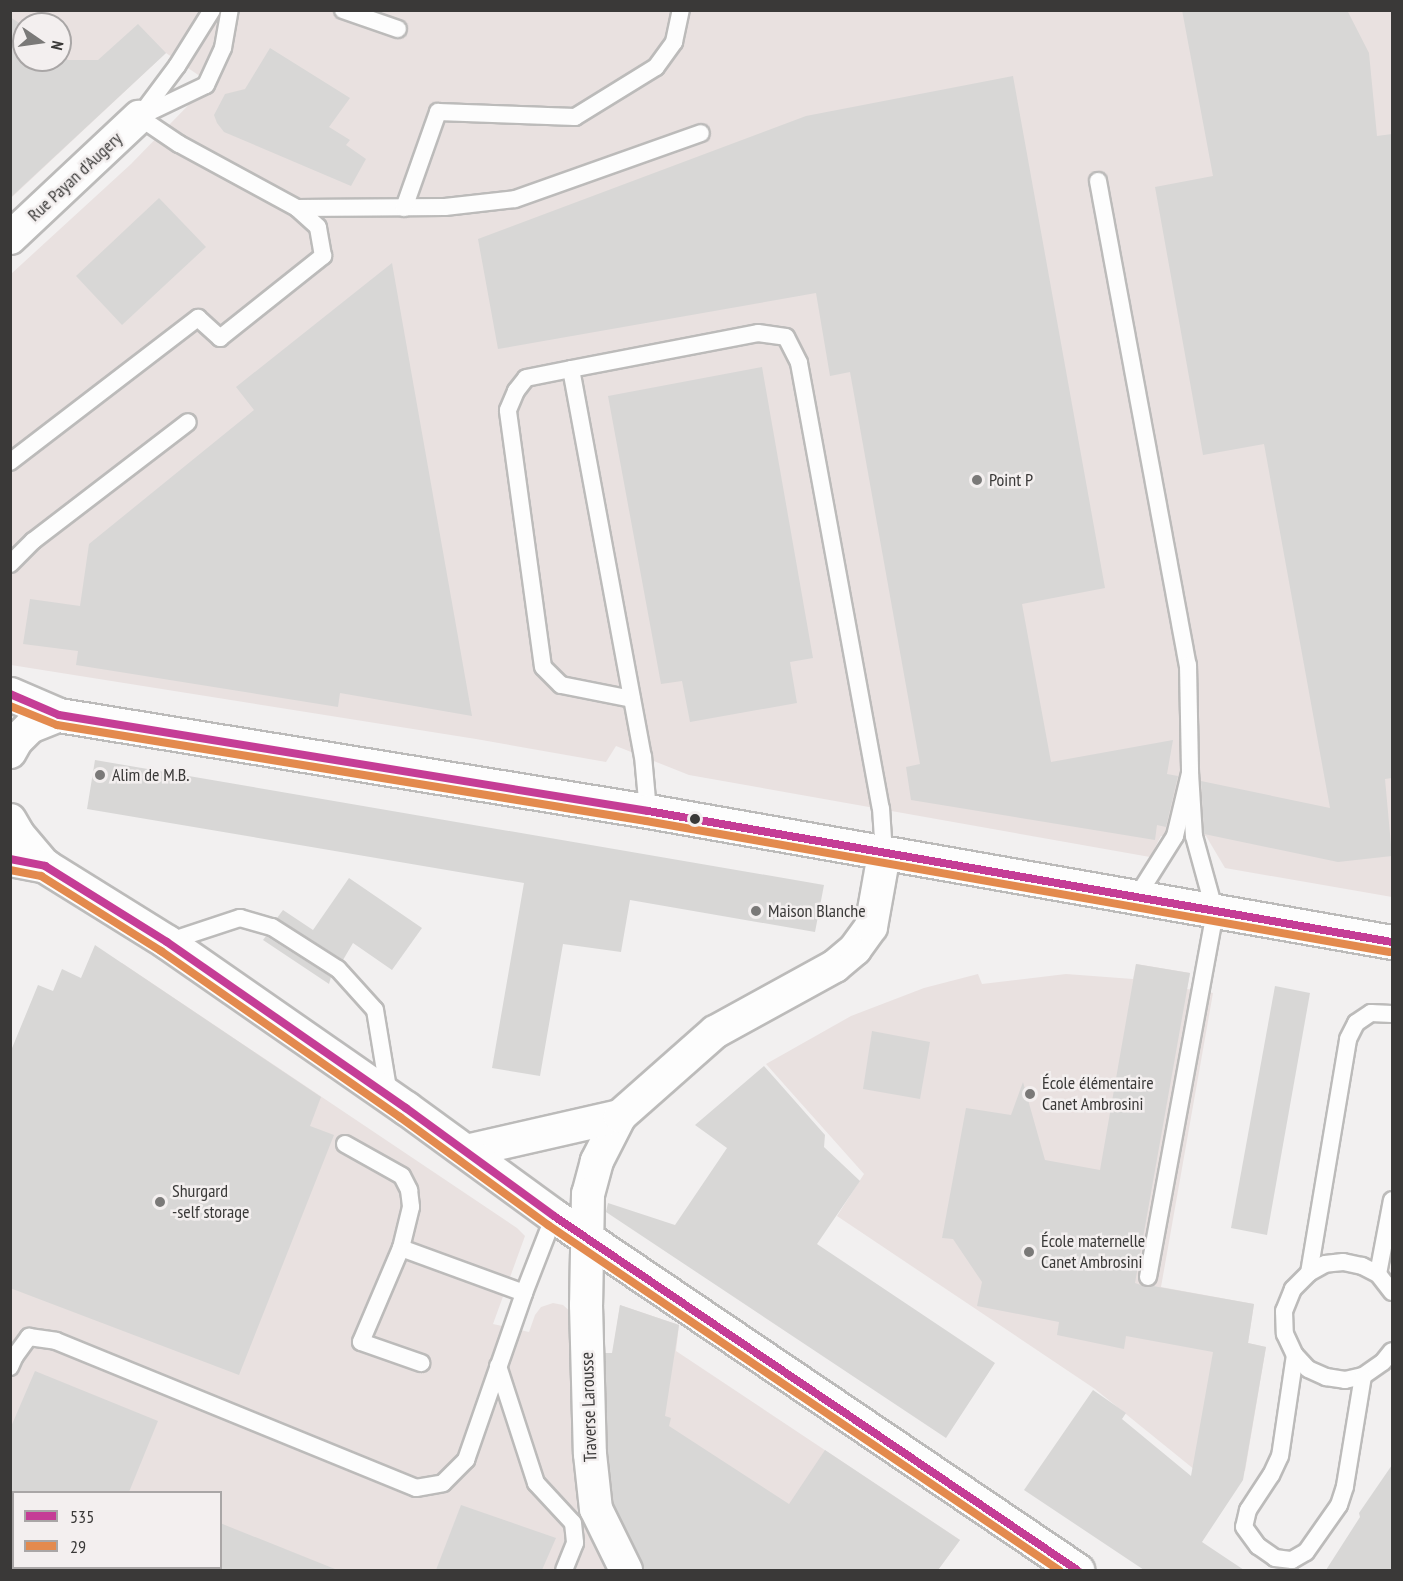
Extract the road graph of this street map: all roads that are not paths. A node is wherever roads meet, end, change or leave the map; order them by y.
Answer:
1 (212, 10) edge
2 (230, 10) edge
3 (342, 10) edge
4 (681, 10) edge
5 (398, 29) dead end
6 (139, 117) junction
7 (701, 133) dead end
8 (1098, 181) dead end
9 (297, 208) junction
10 (404, 208) junction
11 (10, 238) edge
12 (571, 369) junction
13 (188, 422) dead end
14 (10, 462) edge
15 (10, 564) edge
16 (10, 694) edge
17 (632, 699) junction
18 (59, 715) junction
19 (10, 752) edge
20 (1190, 773) junction
21 (648, 811) junction
22 (10, 820) edge
23 (884, 854) junction
24 (10, 859) edge
25 (45, 866) junction
26 (1136, 898) junction
27 (1215, 912) junction
28 (167, 942) junction
29 (1392, 942) edge
30 (1392, 1014) edge
31 (390, 1097) junction
32 (620, 1116) junction
33 (345, 1144) dead end
34 (466, 1151) junction
35 (1392, 1200) edge
36 (554, 1216) junction
37 (587, 1236) junction
38 (401, 1248) junction
39 (1309, 1273) junction
40 (1378, 1274) junction
41 (1148, 1277) dead end
42 (1392, 1292) edge
43 (524, 1293) junction
44 (1295, 1355) junction
45 (1389, 1359) edge
46 (421, 1363) dead end
47 (498, 1366) junction
48 (10, 1367) edge
49 (1363, 1376) junction
50 (564, 1570) edge
51 (626, 1570) edge
52 (1077, 1570) edge

1 - 6 lane
2 - 6 lane
3 - 5 lane
4 - 10 lane
6 - 9 lane
6 - 11 street, Rue Payan d'Augery
7 - 10 lane
8 - 20 lane
9 - 10 lane
9 - 14 lane
12 - 17 lane
12 - 17 lane
12 - 23 lane
13 - 15 lane
16 - 18 street
17 - 21 lane
18 - 19 street
18 - 21 street
20 - 26 lane
20 - 27 lane
21 - 23 street
22 - 25 street
23 - 26 street
23 - 32 street
24 - 25 street
25 - 28 street
26 - 27 street
27 - 29 street
27 - 41 lane
28 - 31 street
28 - 31 lane
30 - 39 lane
31 - 34 street
32 - 34 street
32 - 37 street, Traverse Larousse
33 - 38 lane
34 - 36 street
35 - 40 lane
36 - 37 street
36 - 43 lane
37 - 51 street, Traverse Larousse
37 - 52 street
38 - 43 lane
38 - 46 lane
39 - 40 lane
39 - 44 lane
40 - 42 lane
43 - 47 lane
44 - 49 lane
44 - 49 lane
45 - 49 lane
47 - 48 lane
47 - 50 lane

